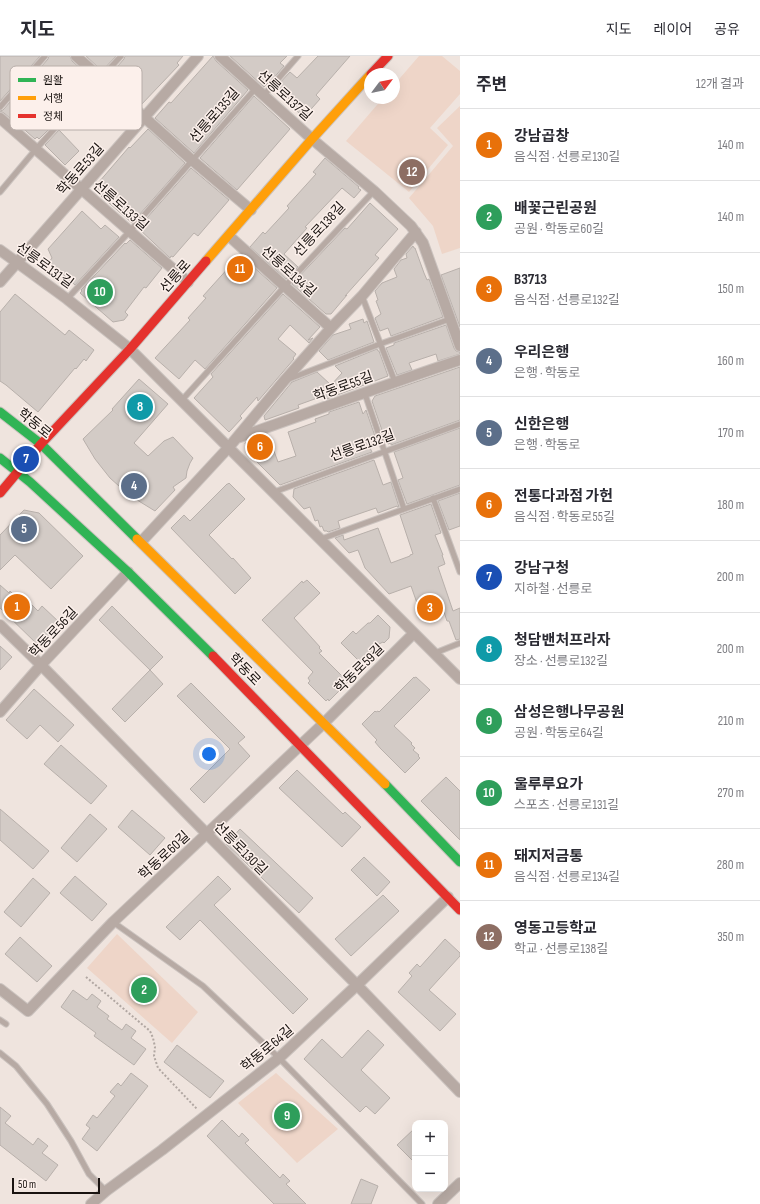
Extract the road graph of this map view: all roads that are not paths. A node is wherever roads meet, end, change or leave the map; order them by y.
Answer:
1 (45, 56) edge
2 (76, 56) edge
3 (122, 56) edge
4 (198, 56) edge
5 (220, 56) edge
6 (298, 56) edge
7 (387, 56) edge
8 (36, 66) edge
9 (87, 66) edge
10 (112, 66) edge
11 (377, 68) edge
12 (364, 83) edge
13 (260, 91) junction
14 (10, 96) edge
15 (0, 107) edge
16 (142, 114) edge
17 (145, 117) junction
18 (0, 118) edge
19 (142, 120) edge
20 (10, 127) edge
21 (14, 130) edge
22 (53, 130) edge
23 (133, 130) edge
24 (312, 139) junction
25 (36, 149) junction
26 (193, 161) junction
27 (81, 188) junction
28 (374, 191) junction
29 (0, 192) edge
30 (251, 210) junction
31 (130, 231) junction
32 (416, 232) junction
33 (229, 236) junction
34 (0, 250) edge
35 (18, 262) junction
36 (0, 282) edge
37 (188, 282) junction
38 (284, 286) junction
39 (362, 296) junction
40 (67, 299) junction
41 (450, 319) junction
42 (331, 328) junction
43 (380, 344) junction
44 (460, 346) edge
45 (130, 349) junction
46 (460, 360) edge
47 (284, 381) junction
48 (395, 382) junction
49 (365, 394) junction
50 (182, 400) junction
51 (0, 412) edge
52 (460, 424) edge
53 (236, 438) junction
54 (41, 444) junction
55 (229, 447) junction
56 (384, 452) junction
57 (0, 458) edge
58 (18, 472) junction
59 (460, 489) edge
60 (274, 492) junction
61 (0, 493) edge
62 (433, 498) junction
63 (404, 509) junction
64 (321, 540) junction
65 (141, 542) junction
66 (128, 572) junction
67 (460, 572) edge
68 (0, 626) edge
69 (414, 633) junction
70 (460, 643) edge
71 (435, 653) junction
72 (41, 665) junction
73 (460, 679) edge
74 (0, 712) edge
75 (324, 723) junction
76 (300, 746) junction
77 (207, 834) junction
78 (460, 862) edge
79 (448, 897) junction
80 (460, 910) edge
81 (113, 922) junction
82 (357, 985) junction
83 (0, 989) edge
84 (0, 1020) edge
85 (6, 1024) dead end
86 (0, 1053) edge
87 (279, 1058) junction
88 (460, 1092) edge
89 (460, 1183) edge
90 (106, 1191) junction
91 (91, 1204) edge
92 (422, 1204) edge
93 (438, 1204) edge

1 - 8 lane
2 - 9 street, 선릉로135길
3 - 10 lane
4 - 17 street, 학동로53길
5 - 13 street, 선릉로137길
6 - 13 lane, 선릉로135길
7 - 11 main road, 선릉로
12 - 24 main road, 선릉로
13 - 24 street, 선릉로137길
13 - 26 lane, 선릉로135길
14 - 15 lane
16 - 17 street, 선릉로135길
17 - 19 street, 학동로53길
17 - 26 street, 선릉로135길
18 - 20 street, 선릉로133길
21 - 25 street, 선릉로133길
22 - 25 lane
23 - 27 street, 학동로53길
24 - 28 street
24 - 30 main road, 선릉로
25 - 27 street, 선릉로133길
25 - 29 lane
26 - 30 street, 선릉로135길
26 - 31 lane, 선릉로135길
27 - 31 street, 선릉로133길
27 - 35 street, 학동로53길
28 - 32 street
28 - 38 lane, 선릉로138길
30 - 33 main road, 선릉로
31 - 37 street, 선릉로133길
31 - 40 lane, 선릉로135길
32 - 39 street, 학동로55길
32 - 41 street
33 - 37 main road, 선릉로
33 - 38 street, 선릉로134길
34 - 35 street, 선릉로131길
35 - 36 street, 학동로53길
35 - 40 street, 선릉로131길
37 - 45 main road, 선릉로
38 - 42 street, 선릉로134길
38 - 50 lane
39 - 42 street, 학동로55길
39 - 43 lane
40 - 45 street, 선릉로131길
41 - 43 lane, 학동로55길
41 - 44 street
42 - 47 street, 학동로55길
43 - 47 lane, 학동로55길
43 - 48 lane
45 - 50 street
45 - 54 main road, 선릉로
46 - 48 street, 학동로55길
47 - 53 street, 학동로55길
48 - 49 street, 학동로55길
49 - 53 street, 학동로55길
49 - 56 lane
50 - 55 street
51 - 54 main road, 학동로
52 - 56 lane, 선릉로132길
53 - 55 street, 학동로55길
54 - 58 main road, 선릉로
54 - 65 main road, 학동로
55 - 60 street
55 - 65 street, 학동로55길
56 - 60 lane, 선릉로132길
56 - 63 lane
57 - 58 main road, 학동로
58 - 61 main road, 선릉로
58 - 66 main road, 학동로
59 - 62 lane
60 - 64 street
62 - 63 lane
62 - 67 lane
63 - 64 lane
64 - 69 street
65 - 75 main road, 학동로
66 - 72 street, 학동로56길
66 - 76 main road, 학동로
68 - 72 street, 선릉로130길
69 - 71 street
69 - 75 street, 학동로59길
70 - 71 lane
71 - 73 street
72 - 74 street, 학동로56길
72 - 77 street, 선릉로130길
75 - 76 street, 학동로60길
75 - 78 main road, 학동로
76 - 77 street, 학동로60길
76 - 79 main road, 학동로
77 - 81 street, 학동로60길
77 - 82 street, 선릉로130길
79 - 80 main road, 학동로
79 - 82 street, 학동로64길
81 - 83 street, 학동로60길
81 - 87 lane
82 - 87 street, 학동로64길
82 - 88 street, 선릉로130길
84 - 85 lane
86 - 90 lane
87 - 90 street, 학동로64길
87 - 92 lane
89 - 93 street
90 - 91 street, 학동로64길

